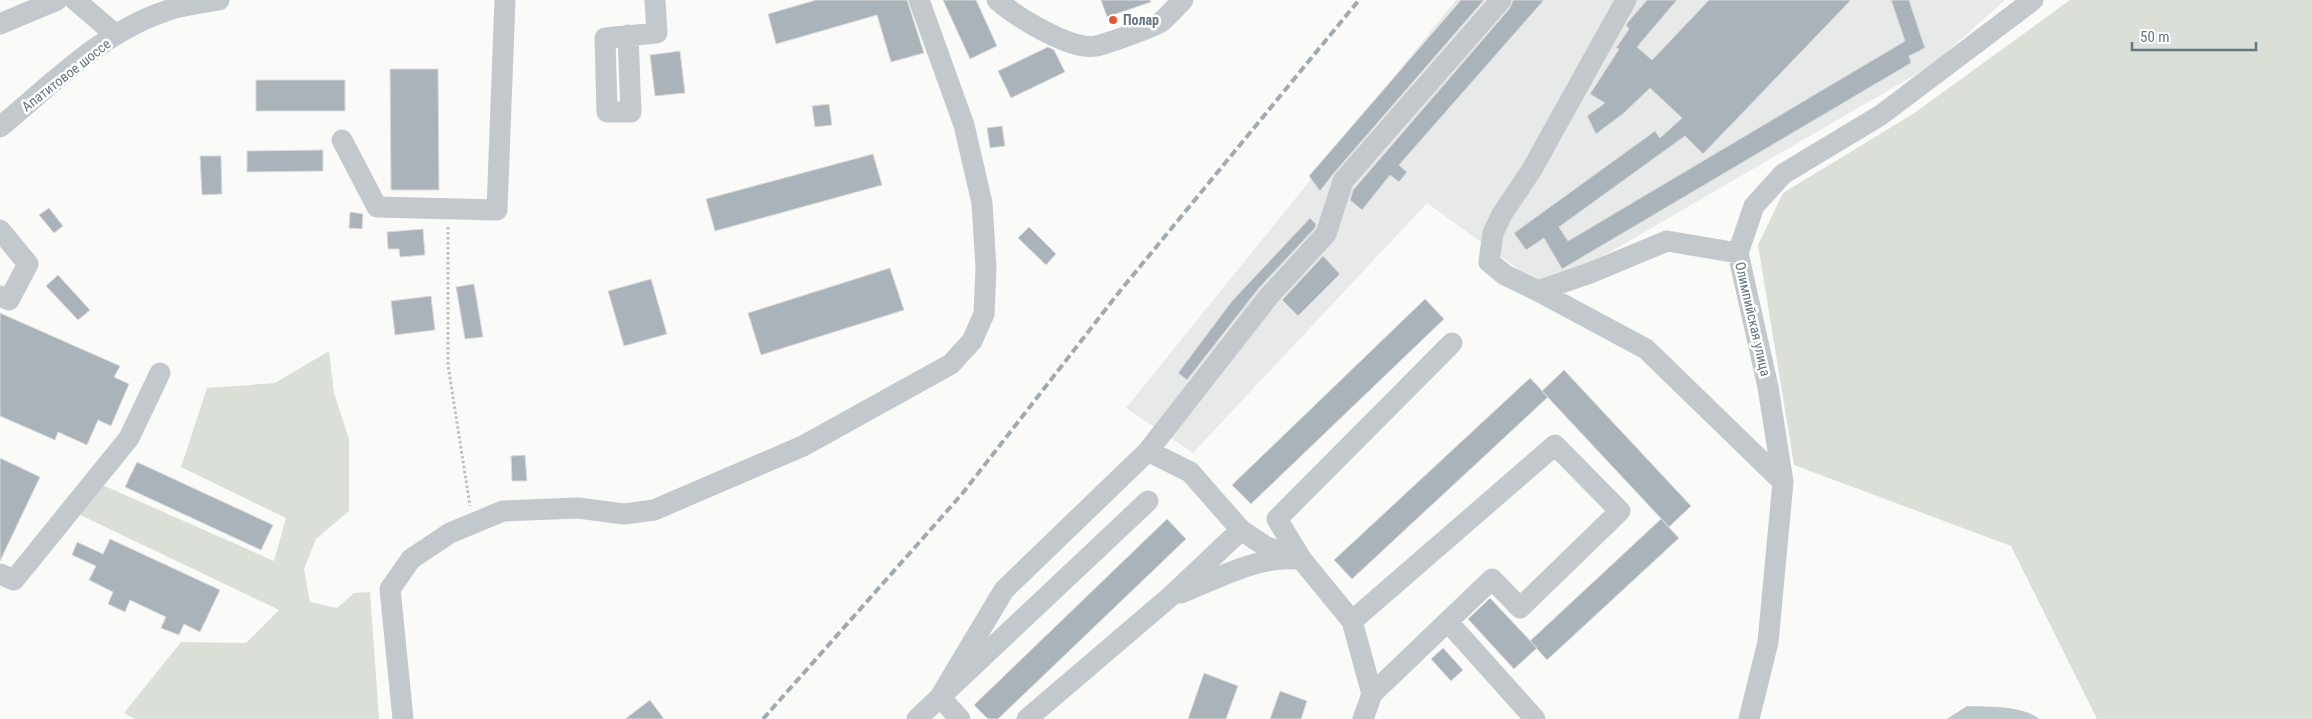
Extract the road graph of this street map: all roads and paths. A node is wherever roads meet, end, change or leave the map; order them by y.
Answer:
1 (57, 0) edge
2 (75, 0) edge
3 (219, 0) edge
4 (505, 0) edge
5 (655, 0) edge
6 (919, 0) edge
7 (997, 0) edge
8 (1183, 0) edge
9 (1501, 0) edge
10 (1626, 0) edge
11 (2033, 0) edge
12 (0, 24) edge
13 (116, 35) junction
14 (628, 35) dead end
15 (0, 127) edge
16 (342, 140) dead end
17 (448, 209) junction
18 (0, 230) edge
19 (1738, 252) junction
20 (1538, 291) junction
21 (0, 296) edge
22 (1452, 343) dead end
23 (160, 373) dead end
24 (1148, 451) junction
25 (1783, 482) junction
26 (1148, 501) dead end
27 (472, 524) junction
28 (1241, 530) junction
29 (1302, 560) junction
30 (0, 574) edge
31 (1171, 596) junction
32 (1352, 621) junction
33 (1448, 622) junction
34 (1372, 694) junction
35 (940, 697) junction
36 (403, 719) edge
37 (917, 719) edge
38 (960, 719) edge
39 (1027, 719) edge
40 (1363, 719) edge
41 (1535, 719) edge
42 (1748, 719) edge

1 - 12 street
2 - 13 street
3 - 13 street, Апатитовое шоссе
4 - 17 street
5 - 14 street
6 - 27 street
7 - 8 street
9 - 24 street
10 - 20 street
11 - 19 street, Олимпийская улица
13 - 15 street, Апатитовое шоссе
16 - 17 street
17 - 27 path
18 - 21 street
19 - 20 street
19 - 25 street, Олимпийская улица
20 - 25 street
22 - 29 street
23 - 30 street
24 - 28 street
24 - 35 street
25 - 42 street, Олимпийская улица
26 - 35 street
27 - 36 street
28 - 29 street
28 - 31 street
29 - 31 street
29 - 32 street
31 - 39 street
32 - 33 street
32 - 34 street
33 - 34 street
33 - 41 street
34 - 40 street
35 - 37 street
35 - 38 street

